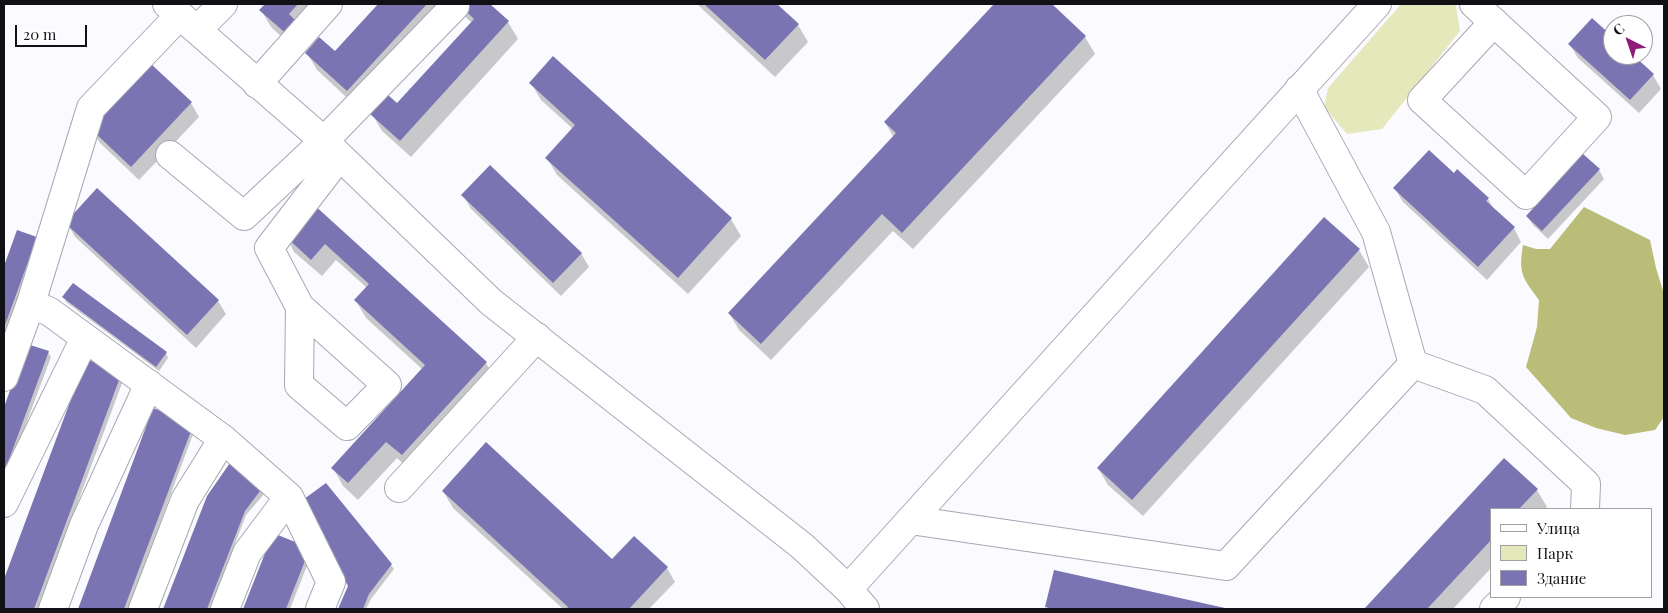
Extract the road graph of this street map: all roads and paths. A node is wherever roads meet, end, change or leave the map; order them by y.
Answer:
1 (224, 4) edge
2 (328, 4) edge
3 (1376, 4) edge
4 (1474, 4) edge
5 (455, 6) dead end
6 (181, 16) edge
7 (1494, 22) junction
8 (257, 84) junction
9 (1299, 89) junction
10 (331, 149) junction
11 (170, 155) dead end
12 (31, 303) junction
13 (300, 307) dead end
14 (538, 337) junction
15 (84, 338) junction
16 (1413, 364) junction
17 (4, 377) edge
18 (149, 384) junction
19 (224, 439) junction
20 (400, 488) dead end
21 (288, 497) junction
22 (4, 503) edge
23 (1584, 508) edge
24 (910, 520) junction
25 (1505, 598) edge
26 (857, 599) edge
27 (53, 609) edge
28 (143, 609) edge
29 (226, 609) edge
30 (320, 609) edge
31 (1494, 609) edge

1 - 6 street
2 - 8 street
3 - 9 street
4 - 7 street
5 - 10 street
6 - 8 street
6 - 12 street
7 - 7 street
8 - 10 street
9 - 16 street
9 - 24 street
10 - 11 street
10 - 13 street
10 - 14 street
12 - 15 street
12 - 17 street
14 - 20 street
14 - 26 street
15 - 18 street
15 - 22 street
16 - 23 street
16 - 24 street
18 - 19 street
18 - 27 street
19 - 21 street
19 - 28 street
21 - 29 street
21 - 30 street
24 - 26 street
25 - 31 street

